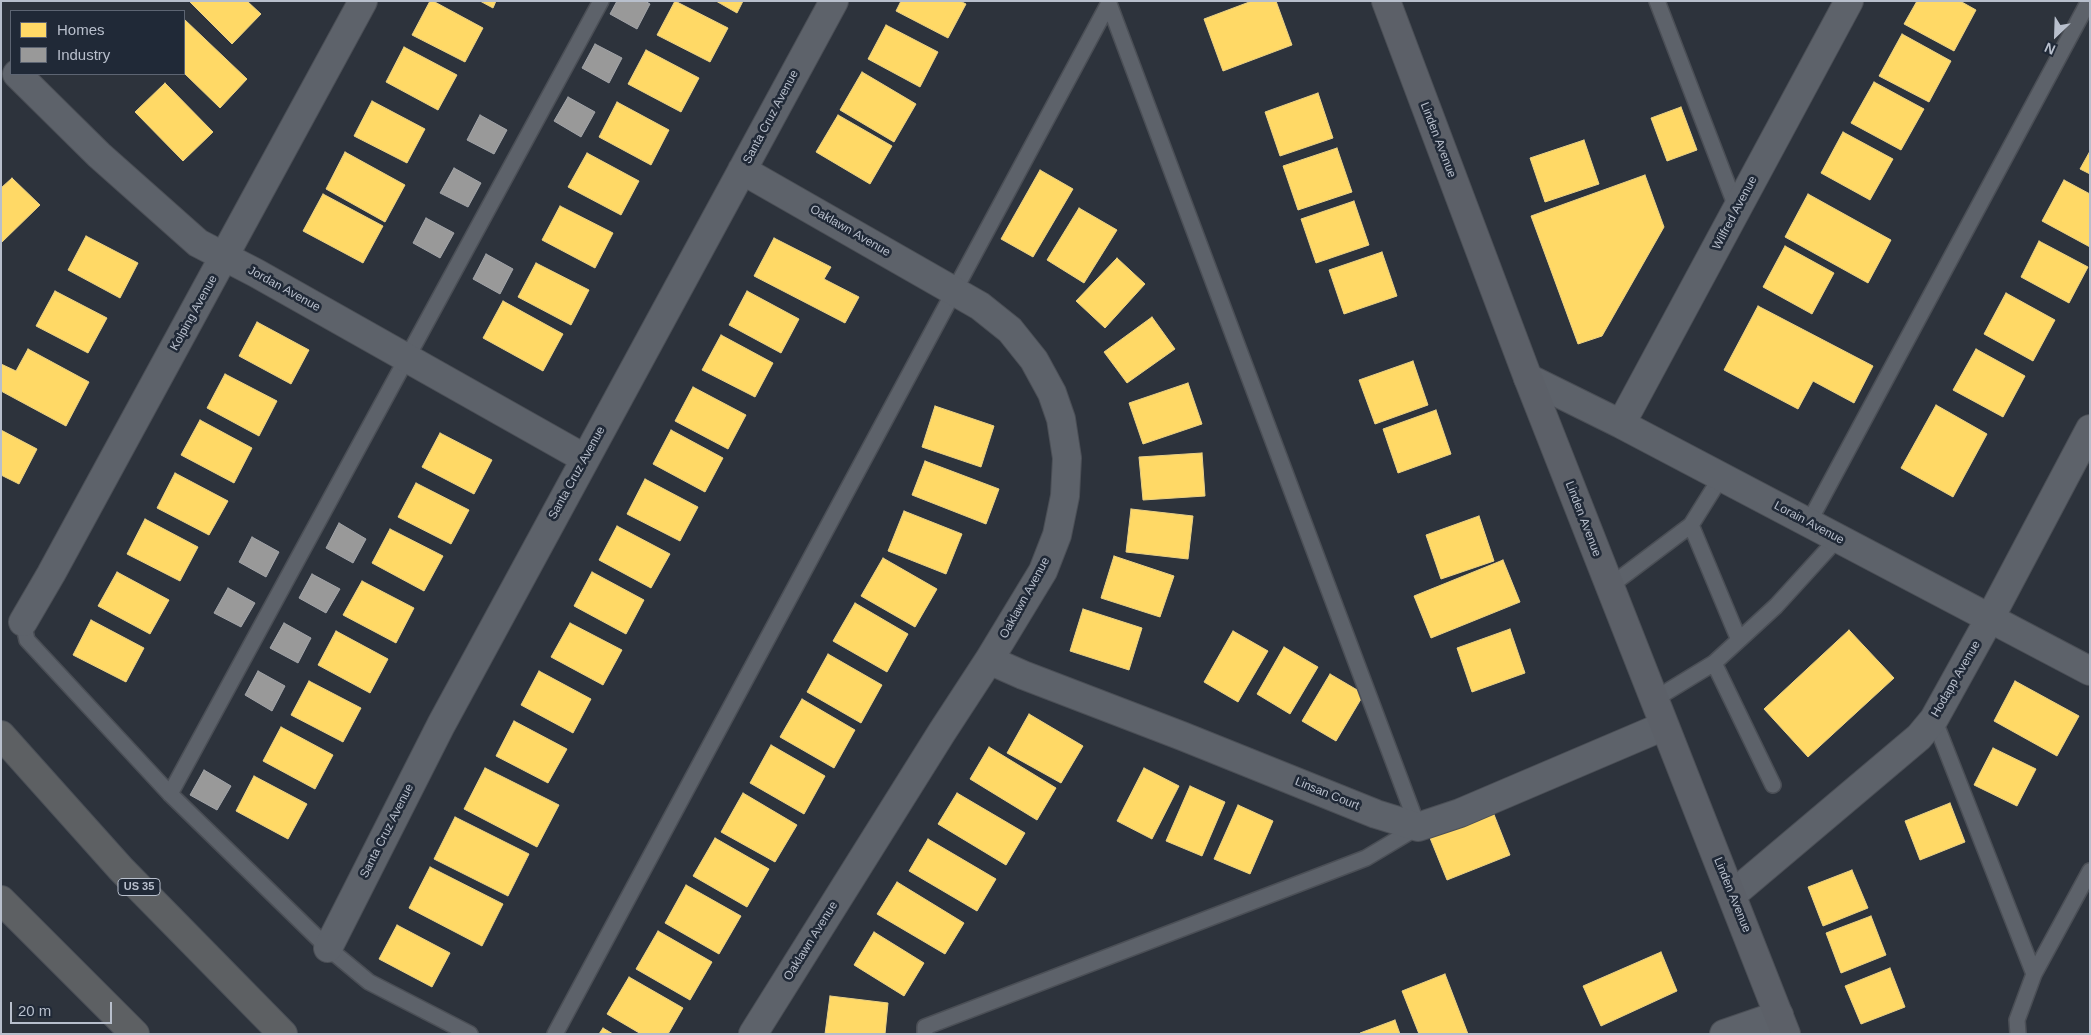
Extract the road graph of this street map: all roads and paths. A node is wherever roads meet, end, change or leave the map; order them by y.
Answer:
1 (363, 1) edge
2 (601, 1) edge
3 (834, 1) edge
4 (1386, 1) edge
5 (1657, 1) edge
6 (1849, 1) edge
7 (2089, 1) edge
8 (1108, 2) edge
9 (1, 58) edge
10 (10, 67) edge
11 (18, 75) edge
12 (742, 170) junction
13 (1737, 209) junction
14 (225, 257) junction
15 (955, 292) junction
16 (406, 358) junction
17 (1528, 378) junction
18 (1621, 424) junction
19 (2090, 429) edge
20 (584, 458) junction
21 (1721, 477) junction
22 (1809, 522) junction
23 (1691, 525) junction
24 (1838, 538) junction
25 (1610, 586) junction
26 (1990, 618) junction
27 (23, 622) joint
28 (1739, 640) junction
29 (989, 660) junction
30 (1714, 663) junction
31 (2090, 671) edge
32 (1655, 699) junction
33 (1934, 719) junction
34 (1664, 726) junction
35 (1, 735) edge
36 (1773, 785) dead end
37 (170, 794) junction
38 (1418, 827) junction
39 (2090, 871) edge
40 (1732, 895) junction
41 (1, 900) edge
42 (328, 948) junction
43 (2034, 974) junction
44 (1783, 1024) edge
45 (135, 1034) edge
46 (283, 1034) edge
47 (470, 1034) edge
48 (556, 1034) edge
49 (753, 1034) edge
50 (925, 1034) edge
51 (1724, 1034) edge
52 (2018, 1034) edge

1 - 14 street, Kolping Avenue
2 - 16 lane
3 - 12 street, Santa Cruz Avenue
4 - 17 main road, Linden Avenue
5 - 13 lane
6 - 13 street, Wilfred Avenue
7 - 22 lane
8 - 15 lane
8 - 38 lane
9 - 10 street
11 - 14 street, Jordan Avenue
12 - 15 street, Oaklawn Avenue
12 - 20 street, Santa Cruz Avenue
13 - 18 street, Wilfred Avenue
14 - 16 street, Jordan Avenue
14 - 27 street, Kolping Avenue
15 - 29 street, Oaklawn Avenue
15 - 48 lane
16 - 20 street, Jordan Avenue
16 - 37 lane
17 - 18 street, Lorain Avenue
17 - 25 main road, Linden Avenue
18 - 21 street, Lorain Avenue
19 - 26 street, Hodapp Avenue
20 - 42 street, Santa Cruz Avenue
21 - 22 street, Lorain Avenue
21 - 23 lane
22 - 24 street, Lorain Avenue
23 - 25 lane
23 - 28 lane
24 - 26 street, Lorain Avenue
24 - 28 lane
25 - 32 main road, Linden Avenue
26 - 31 street, Lorain Avenue
26 - 33 street, Hodapp Avenue
27 - 37 lane
28 - 30 lane
29 - 38 street, Linsan Court
29 - 49 street, Oaklawn Avenue
30 - 32 lane
30 - 36 lane
32 - 34 main road, Linden Avenue
33 - 40 street, Hodapp Avenue
33 - 43 lane
34 - 38 street
34 - 40 main road, Linden Avenue
35 - 46 highway, US 35
37 - 42 lane
38 - 50 lane
39 - 43 lane
40 - 44 main road, Linden Avenue
41 - 45 highway
42 - 47 lane
43 - 52 lane
44 - 51 street

